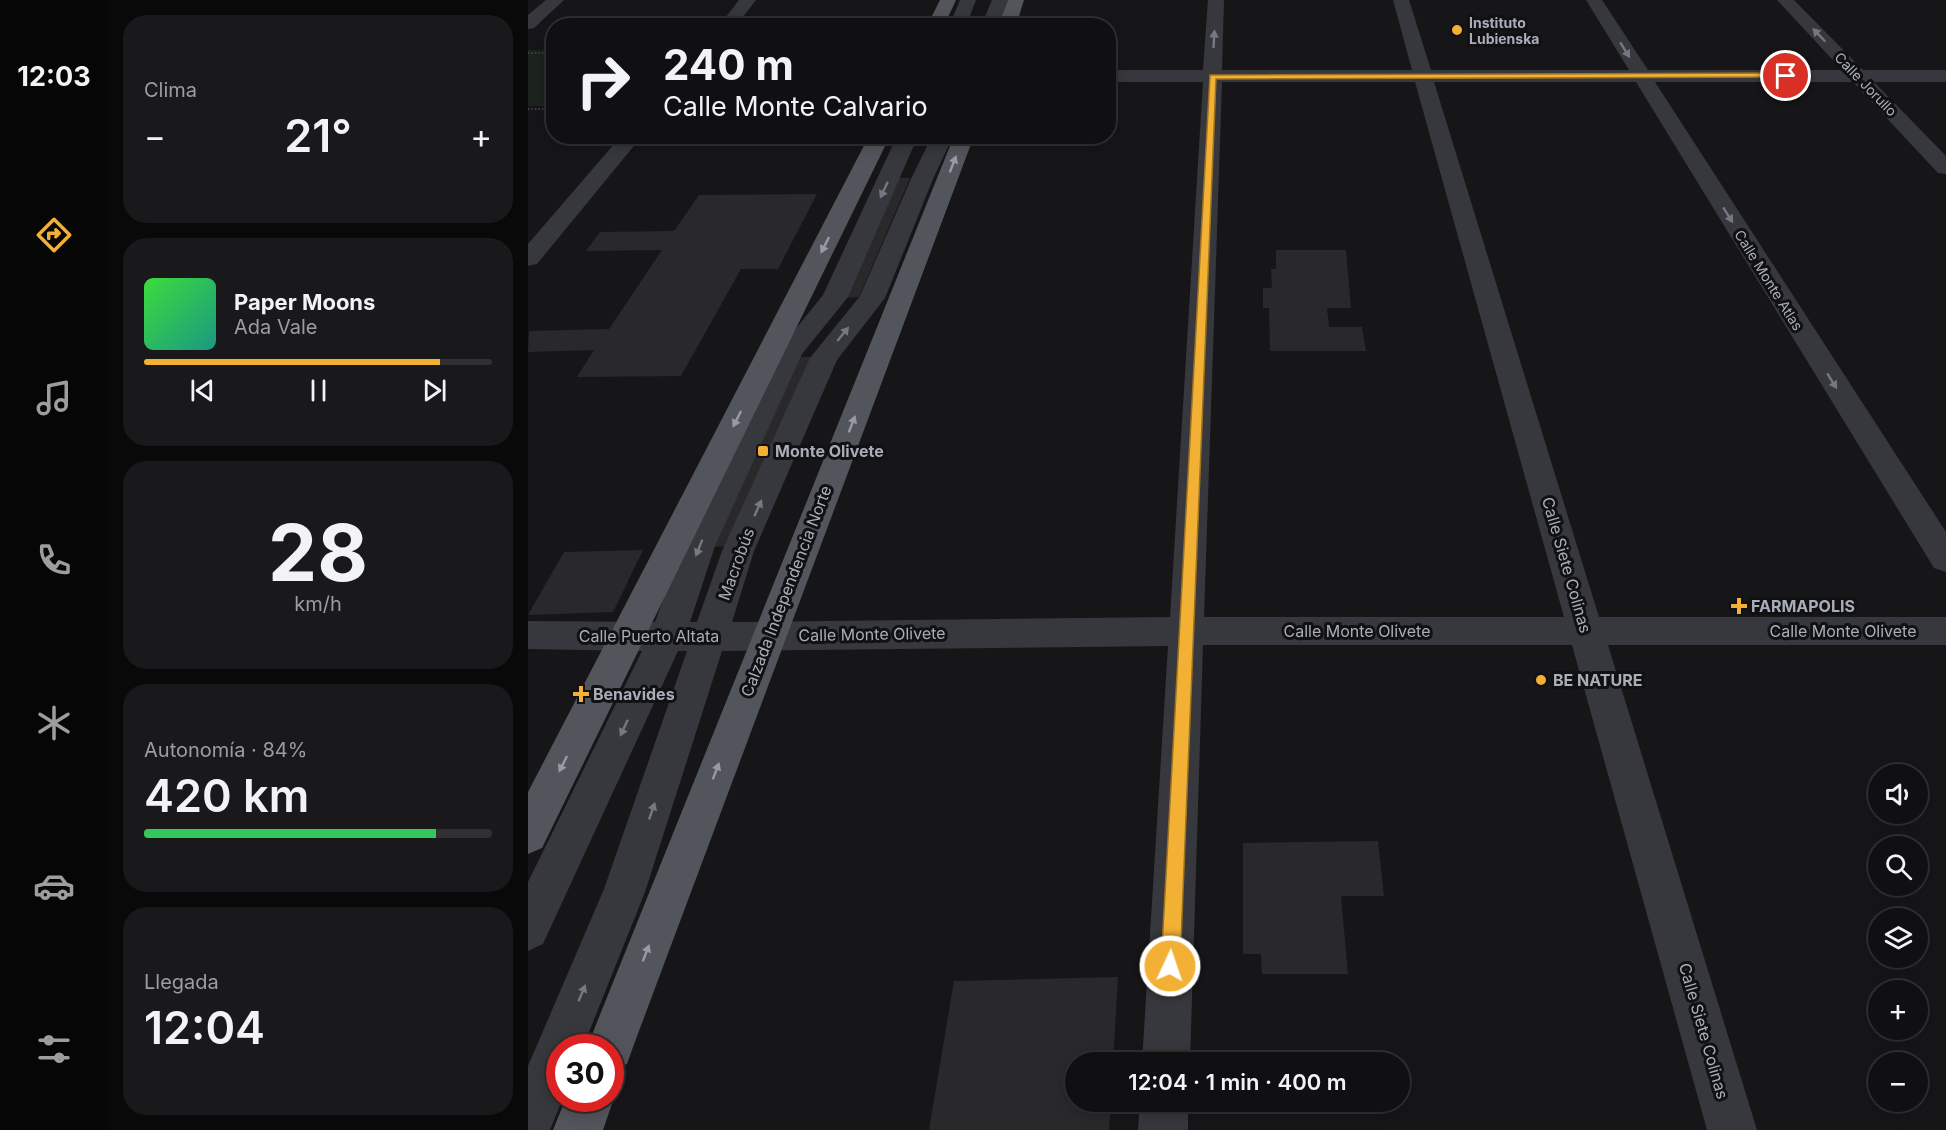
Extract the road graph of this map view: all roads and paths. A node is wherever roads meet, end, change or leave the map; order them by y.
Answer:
1 (556, 0) edge
2 (748, 0) edge
3 (948, 0) edge
4 (968, 0) edge
5 (1000, 0) edge
6 (1016, 0) edge
7 (1216, 0) edge
8 (1401, 0) edge
9 (1594, 0) edge
10 (1785, 0) edge
11 (733, 18) edge
12 (939, 18) edge
13 (960, 18) edge
14 (992, 18) edge
15 (1010, 18) edge
16 (528, 24) edge
17 (528, 53) edge
18 (546, 53) edge
19 (1116, 76) edge
20 (1212, 76) junction
21 (1424, 76) junction
22 (1642, 76) junction
23 (1857, 76) junction
24 (1946, 76) edge
25 (528, 109) edge
26 (546, 109) edge
27 (625, 144) edge
28 (876, 144) edge
29 (904, 144) edge
30 (940, 144) edge
31 (961, 144) edge
32 (1946, 168) edge
33 (528, 259) edge
34 (1946, 559) edge
35 (1186, 631) junction
36 (1587, 631) junction
37 (1946, 631) edge
38 (528, 635) edge
39 (769, 635) junction
40 (627, 636) junction
41 (712, 636) junction
42 (667, 637) junction
43 (528, 834) edge
44 (528, 929) edge
45 (565, 1034) edge
46 (615, 1034) edge
47 (1166, 1052) edge
48 (546, 1080) edge
49 (585, 1112) edge
50 (1164, 1112) edge
51 (528, 1123) edge
52 (578, 1130) edge
53 (1163, 1130) edge
54 (1732, 1130) edge

1 - 16 street
2 - 11 street
3 - 12 main road
4 - 13 street
5 - 14 street
6 - 15 main road
20 -> 7 street
8 - 21 street, Calle Siete Colinas
9 -> 22 street, Calle Monte Atlas
23 -> 10 street, Calle Jorullo
17 - 18 path
19 - 20 street
20 - 21 street
20 - 35 street
21 - 22 street
21 - 36 street, Calle Siete Colinas
22 - 23 street
22 -> 34 street, Calle Monte Atlas
23 - 24 street
23 - 32 street, Calle Jorullo
25 - 26 path
27 - 33 street
28 -> 40 main road
29 -> 42 street
41 -> 30 street, Macrobús
39 -> 31 main road, Calzada Independencia Norte
35 - 36 street, Calle Monte Olivete
35 - 39 street, Calle Monte Olivete
35 - 47 street
36 - 37 street, Calle Monte Olivete
36 - 54 street, Calle Siete Colinas
38 - 40 street, Calle Puerto Altata
39 - 41 street, Calle Puerto Altata
46 -> 39 main road, Calzada Independencia Norte
40 - 42 street, Calle Puerto Altata
40 -> 43 main road
41 - 42 street, Calle Puerto Altata
45 -> 41 street, Macrobús
42 -> 44 street
48 - 51 street, Macrobús
49 - 52 main road
50 - 53 street

